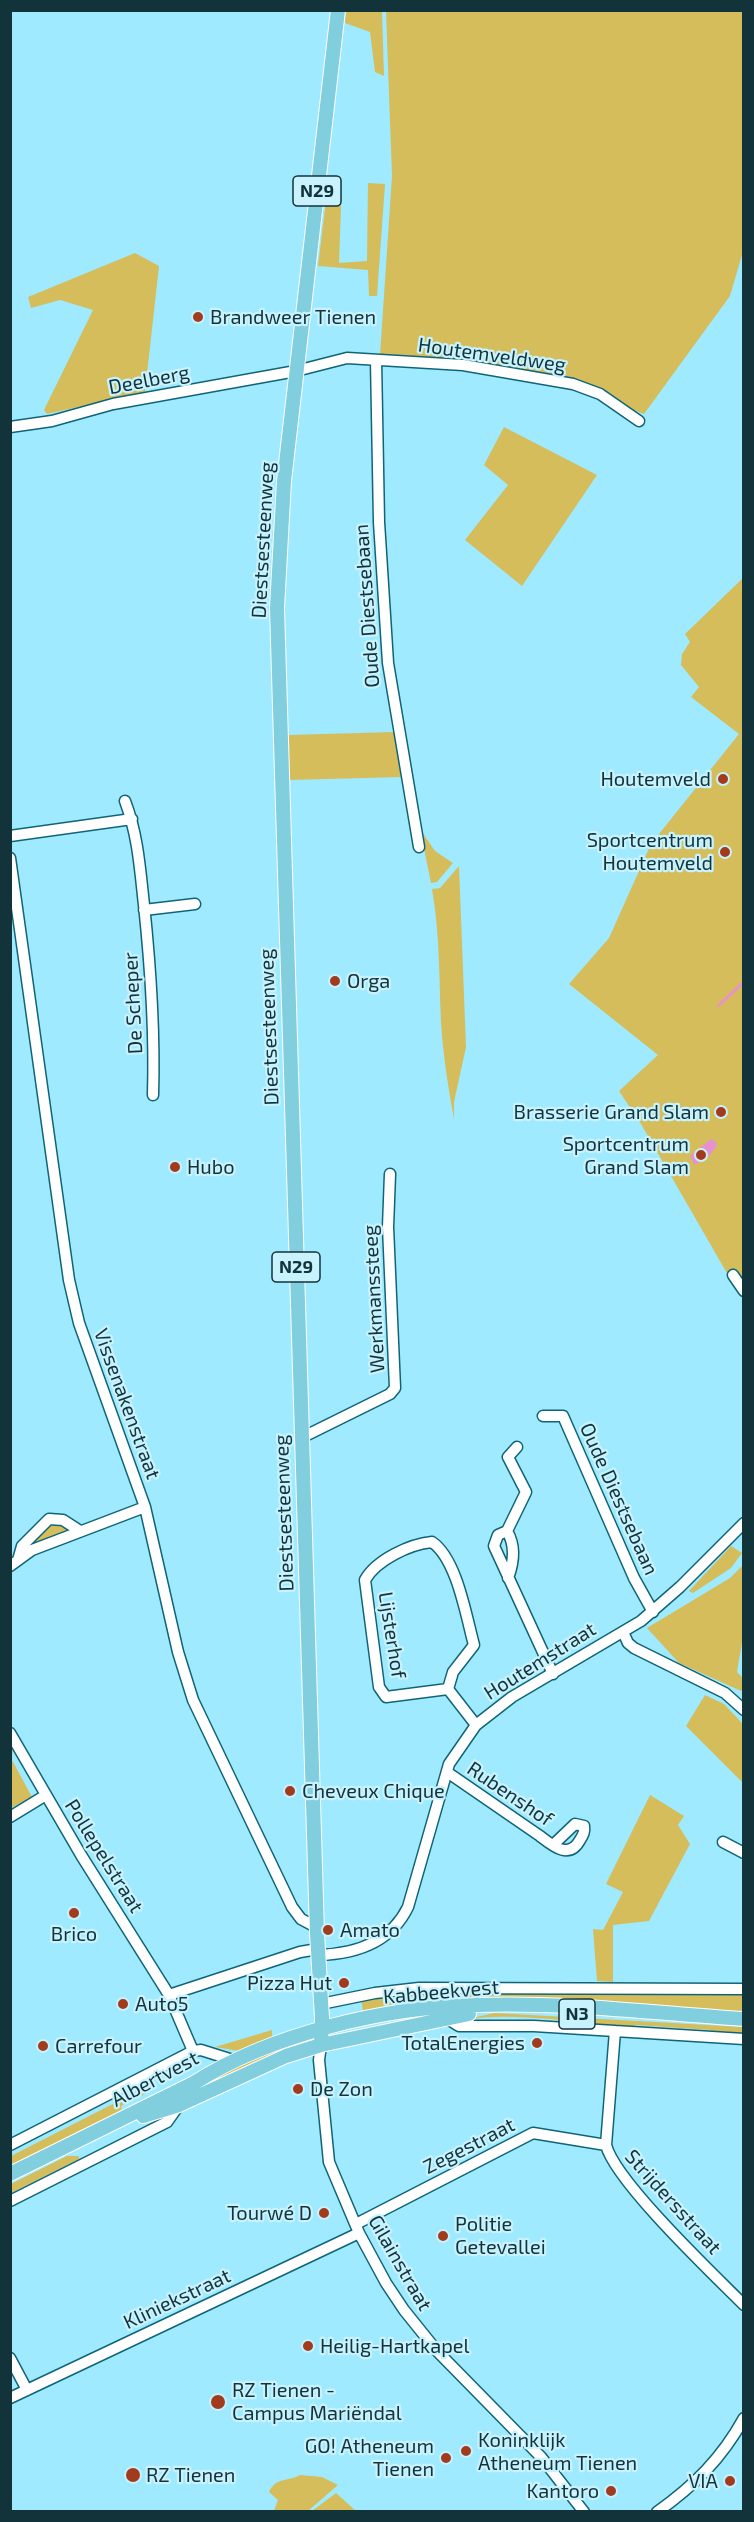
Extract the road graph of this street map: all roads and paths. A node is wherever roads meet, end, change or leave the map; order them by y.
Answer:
1 (338, 10) edge
2 (376, 360) junction
3 (296, 371) junction
4 (639, 421) dead end
5 (10, 427) edge
6 (126, 801) dead end
7 (132, 819) junction
8 (10, 836) edge
9 (419, 847) dead end
10 (10, 858) edge
11 (195, 904) dead end
12 (144, 910) junction
13 (153, 1095) dead end
14 (390, 1174) dead end
15 (733, 1275) dead end
16 (744, 1291) edge
17 (543, 1416) dead end
18 (302, 1438) junction
19 (517, 1447) dead end
20 (145, 1507) junction
21 (744, 1523) edge
22 (80, 1531) junction
23 (507, 1531) junction
24 (14, 1563) edge
25 (508, 1578) junction
26 (653, 1612) junction
27 (623, 1632) junction
28 (553, 1674) junction
29 (448, 1689) junction
30 (744, 1710) edge
31 (476, 1725) junction
32 (10, 1733) edge
33 (447, 1772) junction
34 (46, 1795) junction
35 (10, 1817) edge
36 (723, 1842) dead end
37 (553, 1845) dead end
38 (744, 1853) edge
39 (316, 1927) junction
40 (318, 1952) junction
41 (744, 1989) edge
42 (169, 1995) junction
43 (321, 2004) junction
44 (446, 2018) junction
45 (744, 2019) edge
46 (744, 2025) edge
47 (322, 2030) junction
48 (615, 2031) junction
49 (744, 2039) edge
50 (321, 2045) junction
51 (197, 2051) junction
52 (236, 2061) junction
53 (179, 2105) junction
54 (10, 2145) edge
55 (606, 2145) junction
56 (10, 2174) edge
57 (10, 2181) edge
58 (10, 2201) edge
59 (357, 2228) junction
60 (744, 2305) edge
61 (10, 2358) edge
62 (27, 2390) junction
63 (10, 2398) edge
64 (744, 2418) edge
65 (584, 2511) edge
66 (657, 2511) edge

1 - 3 main road, Diestsesteenweg / N29
2 - 3 street, Houtemveldweg
2 - 4 street, Houtemveldweg
2 - 9 street, Oude Diestsebaan
3 - 5 street, Deelberg
3 - 18 main road, Diestsesteenweg / N29
6 - 7 street, De Scheper
7 - 8 street
7 - 12 street, De Scheper
10 - 20 street, Vissenakenstraat
11 - 12 street
12 - 13 street, De Scheper
14 - 18 street, Werkmanssteeg
15 - 16 street
17 - 26 street, Oude Diestsebaan
18 - 39 main road, Diestsesteenweg / N29
19 - 23 street
20 - 22 street
20 - 39 street, Vissenakenstraat
21 - 26 street, Houtemstraat
22 - 24 street
22 - 24 street
23 - 25 street
23 - 25 street
25 - 28 street
26 - 27 street, Houtemstraat
27 - 28 street, Houtemstraat
27 - 30 street
28 - 31 street, Houtemstraat
29 - 29 street, Lijsterhof
29 - 31 street
31 - 33 street, Houtemstraat
32 - 34 street, Pollepelstraat
33 - 37 street, Rubenshof
33 - 40 street, Houtemstraat
34 - 35 street
34 - 42 street, Pollepelstraat
36 - 38 street
39 - 40 main road, Diestsesteenweg / N29
40 - 42 street
40 - 43 main road, Diestsesteenweg / N29
41 - 43 street, Kabbeekvest
42 - 51 street, Pollepelstraat
43 - 47 main road, Diestsesteenweg / N29
44 - 46 main road, Kabbeekvest / N3
44 - 48 street, Kabbeekvest
44 - 50 main road, Kabbeekvest / N3
45 - 47 main road, Kabbeekvest / N3
47 - 50 main road, Diestsesteenweg / N29
47 - 52 main road, Albertvest / N3
48 - 49 street, Kabbeekvest
48 - 55 street
50 - 53 main road, Albertvest / N3
50 - 59 street, Gilainstraat
51 - 52 street
51 - 54 street, Albertvest
52 - 56 main road, Albertvest / N3
53 - 57 main road, Albertvest / N3
53 - 58 street, Albertvest
55 - 59 street, Zegestraat
55 - 60 street, Strijdersstraat
59 - 62 street, Kliniekstraat
59 - 65 street, Gilainstraat
61 - 62 street
62 - 63 street, Kliniekstraat
64 - 66 street

